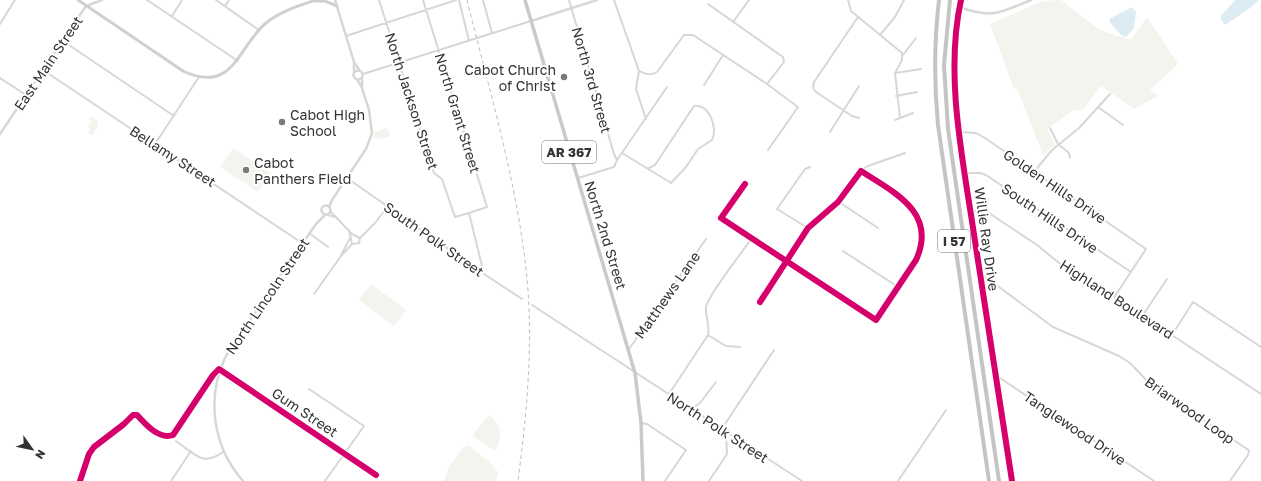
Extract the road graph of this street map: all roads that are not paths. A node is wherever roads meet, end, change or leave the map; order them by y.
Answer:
1 (16, 0) edge
2 (78, 0) edge
3 (102, 0) edge
4 (147, 0) edge
5 (182, 0) edge
6 (216, 0) edge
7 (229, 0) edge
8 (315, 0) edge
9 (335, 0) edge
10 (379, 0) edge
11 (423, 0) edge
12 (456, 0) edge
13 (459, 0) edge
14 (483, 0) edge
15 (525, 0) edge
16 (569, 0) edge
17 (597, 0) edge
18 (614, 0) edge
19 (749, 0) edge
20 (848, 0) edge
21 (904, 0) edge
22 (939, 0) edge
23 (950, 0) edge
24 (961, 0) edge
25 (1031, 0) edge
26 (708, 4) dead end
27 (86, 6) junction
28 (225, 6) junction
29 (337, 6) junction
30 (959, 7) junction
31 (572, 8) junction
32 (426, 10) junction
33 (172, 16) junction
34 (858, 17) junction
35 (531, 21) junction
36 (386, 22) junction
37 (733, 22) junction
38 (0, 24) edge
39 (259, 30) junction
40 (492, 33) junction
41 (880, 35) junction
42 (346, 36) junction
43 (916, 38) dead end
44 (469, 40) junction
45 (62, 41) junction
46 (439, 50) junction
47 (723, 55) junction
48 (903, 55) junction
49 (238, 61) junction
50 (354, 62) junction
51 (399, 62) junction
52 (921, 69) dead end
53 (43, 70) junction
54 (639, 71) junction
55 (354, 73) junction
56 (895, 73) junction
57 (362, 74) junction
58 (200, 76) junction
59 (0, 78) edge
60 (357, 79) junction
61 (767, 84) junction
62 (704, 85) dead end
63 (859, 86) dead end
64 (667, 87) dead end
65 (362, 88) junction
66 (918, 92) dead end
67 (1110, 94) dead end
68 (26, 96) junction
69 (896, 96) junction
70 (1098, 108) junction
71 (844, 110) junction
72 (913, 113) dead end
73 (174, 116) junction
74 (859, 118) dead end
75 (900, 118) junction
76 (646, 119) junction
77 (895, 120) dead end
78 (1123, 125) dead end
79 (1050, 128) dead end
80 (830, 132) dead end
81 (960, 132) junction
82 (0, 134) edge
83 (155, 144) junction
84 (1058, 144) junction
85 (768, 150) dead end
86 (622, 153) junction
87 (905, 153) dead end
88 (1070, 158) dead end
89 (617, 160) junction
90 (655, 165) junction
91 (646, 168) junction
92 (810, 168) dead end
93 (861, 171) junction
94 (1034, 172) junction
95 (966, 173) junction
96 (655, 174) junction
97 (347, 178) junction
98 (577, 179) junction
99 (745, 184) dead end
100 (838, 202) junction
101 (328, 206) junction
102 (388, 206) junction
103 (330, 211) junction
104 (971, 211) junction
105 (469, 213) junction
106 (325, 214) junction
107 (335, 217) junction
108 (808, 228) junction
109 (878, 228) dead end
110 (349, 230) junction
111 (309, 233) junction
112 (354, 235) junction
113 (358, 237) junction
114 (350, 238) junction
115 (752, 238) junction
116 (706, 239) dead end
117 (302, 243) junction
118 (352, 244) junction
119 (328, 247) dead end
120 (843, 250) dead end
121 (341, 256) junction
122 (787, 261) junction
123 (1131, 272) junction
124 (980, 273) junction
125 (484, 274) junction
126 (1167, 279) dead end
127 (898, 287) junction
128 (314, 294) dead end
129 (1115, 296) junction
130 (522, 299) dead end
131 (760, 302) dead end
132 (532, 305) dead end
133 (1143, 315) junction
134 (708, 335) junction
135 (1172, 335) junction
136 (740, 347) dead end
137 (1261, 347) edge
138 (628, 350) junction
139 (774, 350) dead end
140 (220, 369) junction
141 (635, 373) junction
142 (995, 377) junction
143 (716, 382) dead end
144 (309, 389) dead end
145 (668, 394) junction
146 (1261, 394) edge
147 (691, 409) junction
148 (946, 410) dead end
149 (641, 423) junction
150 (721, 430) junction
151 (726, 433) junction
152 (176, 441) dead end
153 (191, 451) junction
154 (223, 452) junction
155 (345, 453) junction
156 (376, 474) dead end
157 (80, 481) edge
158 (171, 481) edge
159 (242, 481) edge
160 (326, 481) edge
161 (642, 481) edge
162 (665, 481) edge
163 (710, 481) edge
164 (802, 481) edge
165 (898, 481) edge
166 (989, 481) edge
167 (999, 481) edge
168 (1012, 481) edge
169 (1154, 481) edge
170 (1230, 481) edge

1 - 38 street
2 - 27 main road
3 - 27 street, East Main Street
4 - 33 street
5 - 33 street
6 - 28 street
7 - 28 street
8 - 29 main road
8 - 39 main road
9 - 29 street
10 - 36 street, North Jackson Street
11 - 32 street, North Grant Street
12 - 32 street
13 - 44 street
14 - 40 street
15 - 35 main road, North 2nd Street / AR 367
16 - 31 street, North 3rd Street
17 - 31 street
18 - 54 street
19 - 37 street
20 - 34 street
21 - 41 street
22 - 166 highway, I 57
23 - 167 highway, I 57
24 - 30 street, Willie Ray Drive
25 - 30 street
26 - 37 street
27 - 45 street, East Main Street
27 - 58 main road
28 - 39 street
29 - 42 street
30 - 81 street, Willie Ray Drive
31 - 35 street
31 - 89 street, North 3rd Street
32 - 36 street
32 - 46 street, North Grant Street
33 - 49 street
34 - 41 street
34 - 71 street
35 - 40 street
35 - 98 main road, North 2nd Street / AR 367
36 - 42 street
36 - 51 street, North Jackson Street
37 - 61 street
39 - 49 main road
40 - 44 street
41 - 48 street
42 - 50 street
43 - 48 street
44 - 46 street
45 - 53 street, East Main Street
45 - 73 street
46 - 51 street
46 - 105 street, North Grant Street
47 - 54 street
47 - 61 street
47 - 62 street
48 - 56 street
49 - 58 main road
50 - 55 street
50 - 57 street
51 - 57 street
51 - 105 street, North Jackson Street
52 - 56 street
53 - 68 street, East Main Street
53 - 83 street, Bellamy Street
54 - 76 street
55 - 57 street
55 - 60 street
56 - 69 street
57 - 60 street
57 - 65 street
58 - 73 street
59 - 68 street
60 - 65 street
61 - 85 street
63 - 71 street
64 - 76 street
65 - 97 street
66 - 69 street
67 - 70 street
68 - 82 street, East Main Street
69 - 75 street
70 - 78 street
70 - 84 street
71 - 74 street
71 - 80 street
72 - 75 street
73 - 83 street
75 - 77 street
76 - 86 street
79 - 84 street
81 - 94 street, Golden Hills Drive
81 - 95 street, Willie Ray Drive
83 - 117 street, Bellamy Street
84 - 88 street
84 - 94 street
86 - 89 street
86 - 91 street
87 - 93 street
89 - 98 street
90 - 91 street
90 - 96 street
90 - 96 street
91 - 96 street
92 - 108 street
93 - 100 street
93 - 127 street
94 - 123 street, Golden Hills Drive
95 - 104 street, Willie Ray Drive
95 - 123 street, South Hills Drive
97 - 101 street
97 - 102 street, South Polk Street
98 - 138 main road, North 2nd Street / AR 367
99 - 115 street
100 - 108 street
100 - 109 street
101 - 103 street
101 - 106 street
102 - 113 street
102 - 125 street, South Polk Street
103 - 106 street
103 - 107 street
104 - 124 street, Willie Ray Drive
104 - 129 street, Highland Boulevard
105 - 125 street
106 - 107 street
106 - 111 street, North Lincoln Street
107 - 110 street
108 - 122 street
110 - 112 street
110 - 114 street
111 - 117 street, North Lincoln Street
111 - 119 street
112 - 113 street
112 - 114 street
113 - 118 street
114 - 118 street
114 - 121 street
115 - 122 street
115 - 134 street
116 - 138 street, Matthews Lane
117 - 140 street, North Lincoln Street
118 - 121 street
120 - 127 street
121 - 128 street
122 - 127 street
122 - 131 street
123 - 129 street
124 - 142 street, Willie Ray Drive
124 - 170 street, Briarwood Loop
125 - 130 street, South Polk Street
126 - 133 street
129 - 133 street, Highland Boulevard
132 - 141 street
133 - 135 street, Highland Boulevard
134 - 136 street
134 - 145 street
135 - 137 street
135 - 146 street, Highland Boulevard
138 - 141 main road, North 2nd Street / AR 367
139 - 150 street
140 - 154 street, North Lincoln Street
140 - 155 street, Gum Street
140 - 157 street
141 - 145 street, North Polk Street
141 - 149 main road, North 2nd Street / AR 367
142 - 168 street, Willie Ray Drive
142 - 169 street, Tanglewood Drive
143 - 147 street
144 - 155 street
145 - 147 street, North Polk Street
147 - 150 street, North Polk Street
148 - 165 street
149 - 161 main road, North 2nd Street / AR 367
149 - 162 street
150 - 151 street, North Polk Street
151 - 163 street
151 - 164 street, North Polk Street
152 - 153 street
153 - 154 street
153 - 158 street
154 - 159 street, North Lincoln Street
155 - 156 street, Gum Street
155 - 160 street

